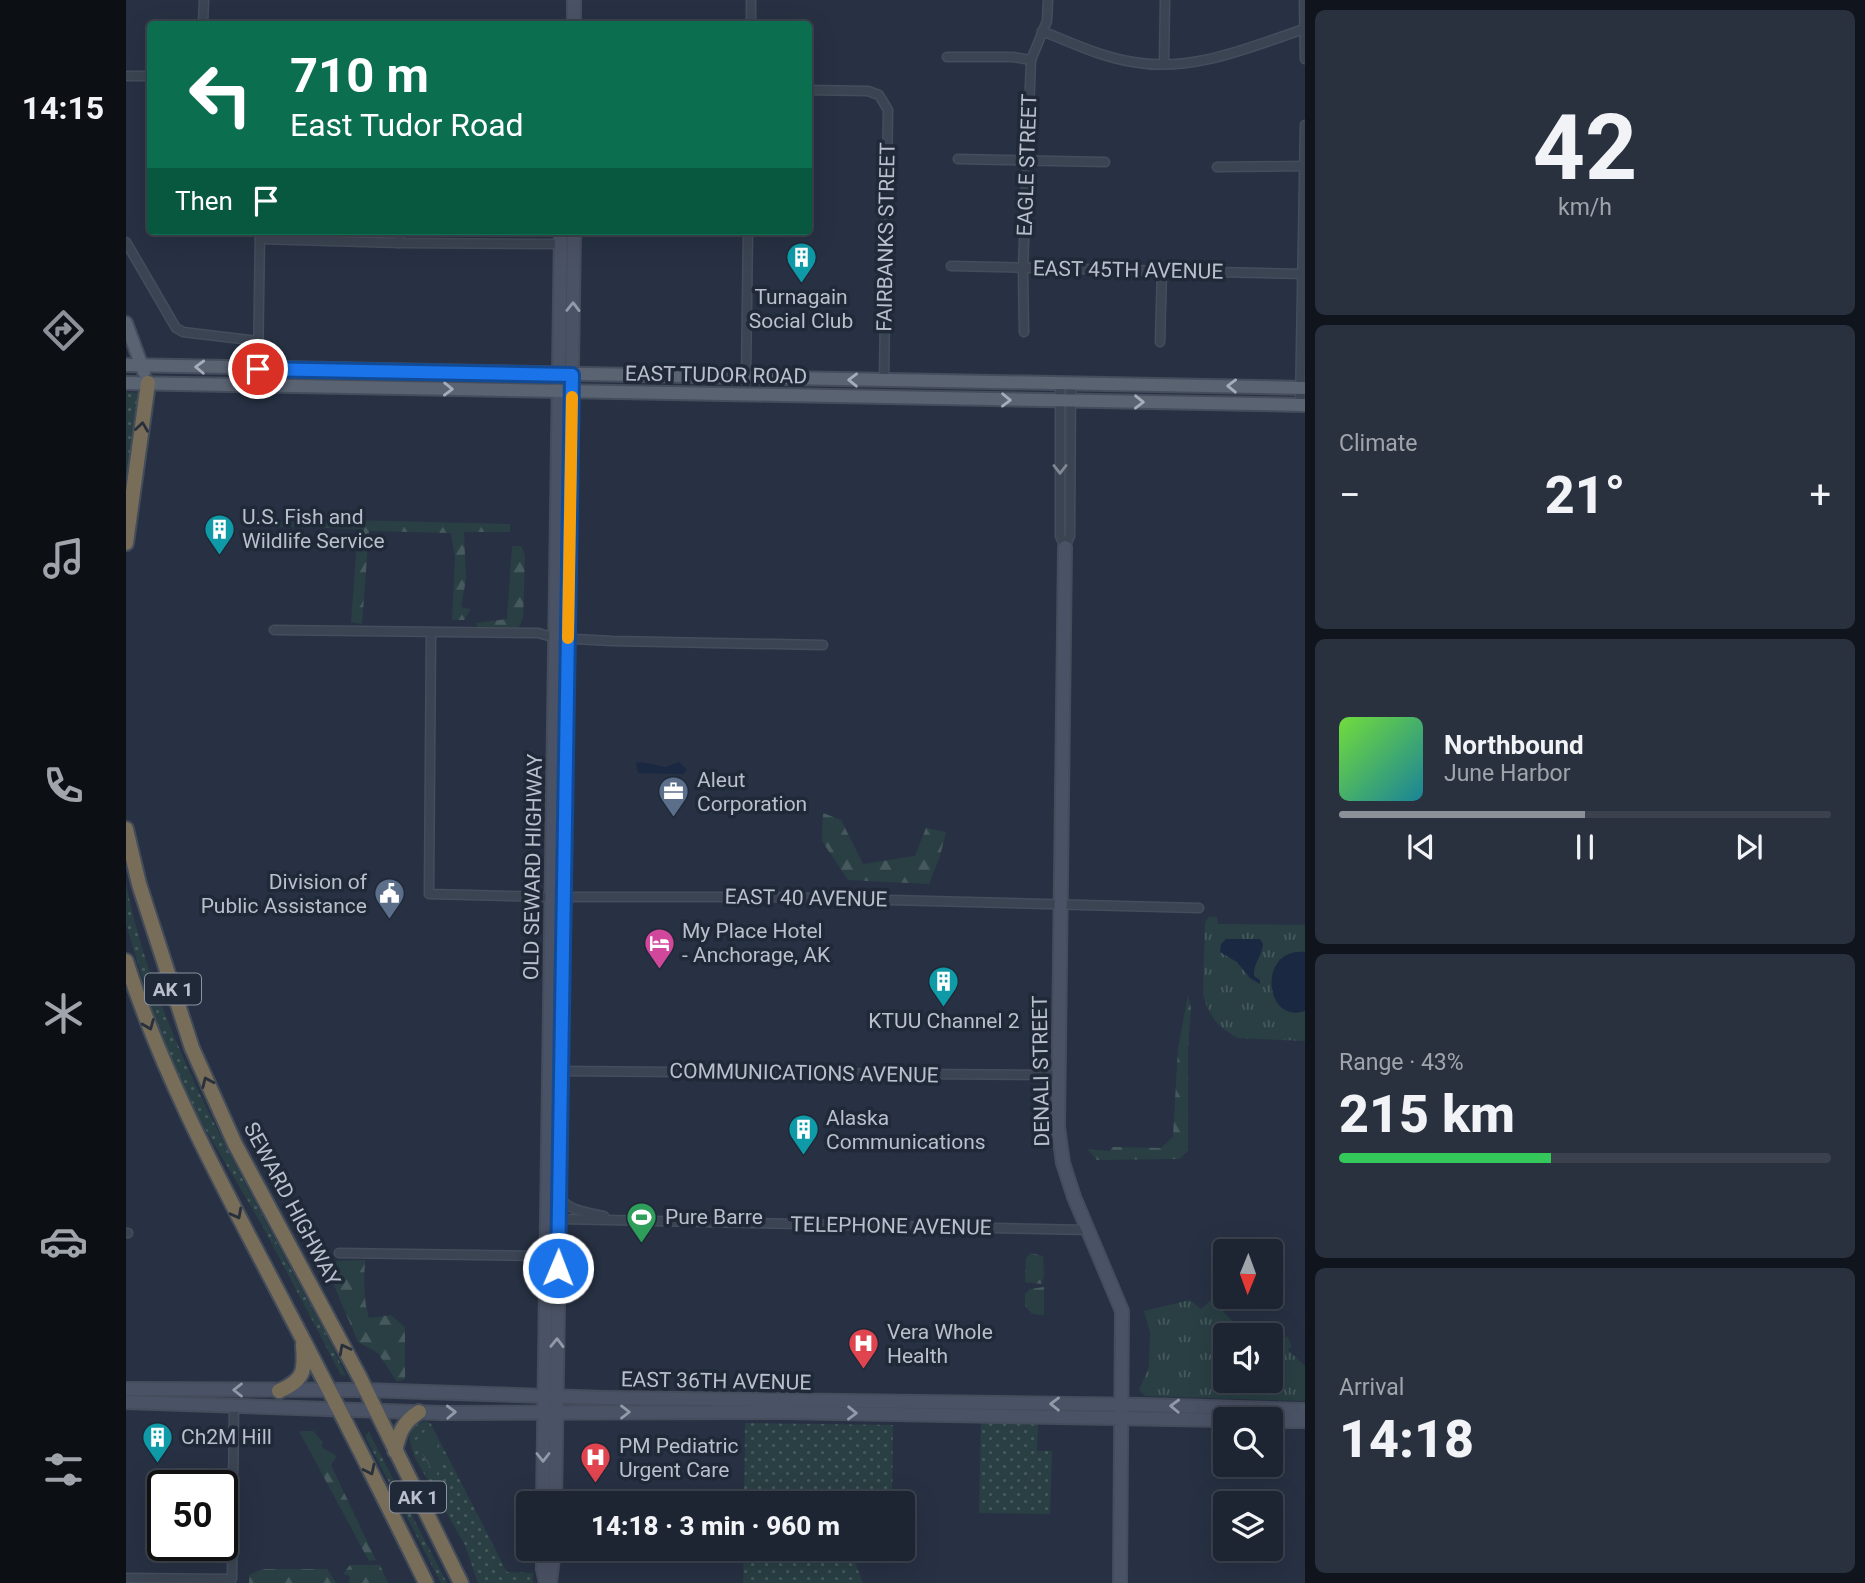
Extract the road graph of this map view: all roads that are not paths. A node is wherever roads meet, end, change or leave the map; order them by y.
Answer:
1 (204, 0) edge
2 (574, 0) edge
3 (751, 0) edge
4 (1048, 0) edge
5 (1165, 0) edge
6 (1304, 0) edge
7 (203, 21) edge
8 (574, 21) edge
9 (751, 21) edge
10 (1304, 29) edge
11 (1042, 31) junction
12 (947, 57) dead end
13 (1305, 59) edge
14 (1031, 61) junction
15 (1164, 64) junction
16 (126, 76) edge
17 (147, 76) edge
18 (812, 90) edge
19 (1305, 125) edge
20 (958, 159) dead end
21 (1027, 160) junction
22 (1105, 162) dead end
23 (1305, 166) edge
24 (1217, 167) dead end
25 (260, 235) edge
26 (399, 235) edge
27 (574, 235) edge
28 (748, 235) edge
29 (560, 237) edge
30 (126, 242) edge
31 (399, 243) junction
32 (951, 267) dead end
33 (1023, 268) junction
34 (1162, 270) junction
35 (1304, 274) edge
36 (126, 323) edge
37 (1024, 332) dead end
38 (258, 341) junction
39 (1160, 342) dead end
40 (126, 365) edge
41 (141, 365) junction
42 (258, 369) junction
43 (558, 374) junction
44 (572, 375) junction
45 (746, 378) junction
46 (884, 380) junction
47 (126, 383) edge
48 (148, 383) junction
49 (1065, 383) junction
50 (1303, 388) edge
51 (558, 391) junction
52 (572, 392) junction
53 (1065, 401) junction
54 (1303, 405) edge
55 (126, 543) edge
56 (1065, 547) joint
57 (274, 630) dead end
58 (431, 633) junction
59 (562, 638) junction
60 (823, 645) dead end
61 (126, 829) edge
62 (558, 897) junction
63 (1060, 904) junction
64 (1199, 908) dead end
65 (126, 961) edge
66 (555, 1071) junction
67 (1057, 1075) junction
68 (548, 1163) junction
69 (558, 1194) junction
70 (559, 1219) junction
71 (609, 1220) junction
72 (1089, 1230) junction
73 (339, 1252) dead end
74 (547, 1256) junction
75 (303, 1340) junction
76 (126, 1389) edge
77 (364, 1390) junction
78 (279, 1391) junction
79 (330, 1391) junction
80 (550, 1397) junction
81 (828, 1401) junction
82 (126, 1402) edge
83 (234, 1406) junction
84 (340, 1409) junction
85 (374, 1410) junction
86 (1305, 1410) edge
87 (550, 1411) junction
88 (1123, 1411) junction
89 (419, 1412) junction
90 (754, 1412) junction
91 (1213, 1419) edge
92 (1283, 1420) edge
93 (1305, 1421) edge
94 (395, 1451) junction
95 (544, 1491) edge
96 (554, 1491) edge
97 (543, 1561) edge
98 (552, 1561) edge
99 (126, 1578) edge
100 (426, 1583) edge
101 (461, 1583) edge
102 (548, 1583) edge
103 (1120, 1583) edge

1 - 7 street
2 - 8 main road
3 - 9 street
4 - 11 street, EAGLE STREET
5 - 15 street
6 - 10 street
10 - 13 street
10 - 15 street
11 - 14 street, EAGLE STREET
11 - 15 street
12 - 14 street
14 - 21 street, EAGLE STREET
16 - 17 street
18 - 46 street, FAIRBANKS STREET
19 - 23 street
20 - 21 street
21 - 22 street
21 - 33 street, EAGLE STREET
23 - 24 street
23 - 35 street
25 - 31 street
25 - 38 street
26 - 31 street
44 -> 27 main road, OLD SEWARD HIGHWAY
28 - 45 street
29 - 31 street
29 - 43 main road, OLD SEWARD HIGHWAY
30 - 38 street
32 - 33 street, EAST 45TH AVENUE
33 - 34 street, EAST 45TH AVENUE
33 - 37 street, EAGLE STREET
34 - 35 street, EAST 45TH AVENUE
34 - 39 street
35 - 50 street
36 - 41 main road
38 - 42 street
40 - 41 main road, EAST TUDOR ROAD
42 -> 41 main road, EAST TUDOR ROAD
41 - 48 main road
42 - 43 main road, EAST TUDOR ROAD
43 - 44 main road, EAST TUDOR ROAD
43 - 51 main road, OLD SEWARD HIGHWAY
44 - 45 main road, EAST TUDOR ROAD
44 - 52 main road, OLD SEWARD HIGHWAY
46 -> 45 main road, EAST TUDOR ROAD
46 - 49 main road, EAST TUDOR ROAD
47 - 48 main road, EAST TUDOR ROAD
48 -> 51 main road, EAST TUDOR ROAD
55 -> 48 highway
50 -> 49 main road, EAST TUDOR ROAD
49 - 53 street, DENALI STREET
50 - 54 street
51 - 52 main road, EAST TUDOR ROAD
51 - 59 main road, OLD SEWARD HIGHWAY
52 -> 53 main road, EAST TUDOR ROAD
52 - 59 main road, OLD SEWARD HIGHWAY
53 -> 54 main road, EAST TUDOR ROAD
53 - 56 street, DENALI STREET
56 - 63 main road, DENALI STREET
57 - 58 street
58 - 59 street
58 - 62 street, EAST 40 AVENUE
59 - 60 street
59 - 62 main road, OLD SEWARD HIGHWAY
77 -> 61 highway, SEWARD HIGHWAY / AK 1
62 - 63 street, EAST 40 AVENUE
62 - 66 main road, OLD SEWARD HIGHWAY
63 - 64 street, EAST 40 AVENUE
63 - 67 main road, DENALI STREET
65 -> 75 highway, AK 1
66 - 67 street, COMMUNICATIONS AVENUE
66 - 68 main road, OLD SEWARD HIGHWAY
66 - 69 main road, OLD SEWARD HIGHWAY
67 - 72 main road, DENALI STREET
68 - 70 main road
68 - 74 main road, OLD SEWARD HIGHWAY
69 - 70 main road, OLD SEWARD HIGHWAY
69 - 71 street, TELEPHONE AVENUE
70 - 71 street, TELEPHONE AVENUE
80 -> 70 main road, OLD SEWARD HIGHWAY
71 - 72 street, TELEPHONE AVENUE
72 - 88 main road, DENALI STREET
73 - 74 street
74 - 80 main road, OLD SEWARD HIGHWAY
75 - 78 highway
75 - 79 highway, AK 1
78 -> 76 main road, EAST 36TH AVENUE
77 - 79 main road, EAST 36TH AVENUE
77 - 80 main road, EAST 36TH AVENUE
77 - 85 highway, SEWARD HIGHWAY / AK 1
78 - 79 main road, EAST 36TH AVENUE
79 - 84 highway, AK 1
80 - 81 main road, EAST 36TH AVENUE
80 - 87 main road, OLD SEWARD HIGHWAY
88 -> 81 main road, EAST 36TH AVENUE
81 - 90 main road
82 - 83 main road, EAST 36TH AVENUE
83 - 84 main road, EAST 36TH AVENUE
83 - 99 street
84 - 85 main road, EAST 36TH AVENUE
84 -> 100 highway, AK 1
85 - 89 main road, EAST 36TH AVENUE
85 - 94 highway, SEWARD HIGHWAY / AK 1
86 -> 88 main road, EAST 36TH AVENUE
89 -> 87 main road, EAST 36TH AVENUE
87 -> 90 main road, EAST 36TH AVENUE
87 -> 95 main road, OLD SEWARD HIGHWAY
87 - 96 main road, OLD SEWARD HIGHWAY
90 -> 88 main road, EAST 36TH AVENUE
88 - 91 main road, EAST 36TH AVENUE
88 - 103 main road, DENALI STREET
89 - 94 highway
92 - 93 main road
94 - 101 highway, SEWARD HIGHWAY / AK 1
97 - 102 main road
98 - 102 main road

